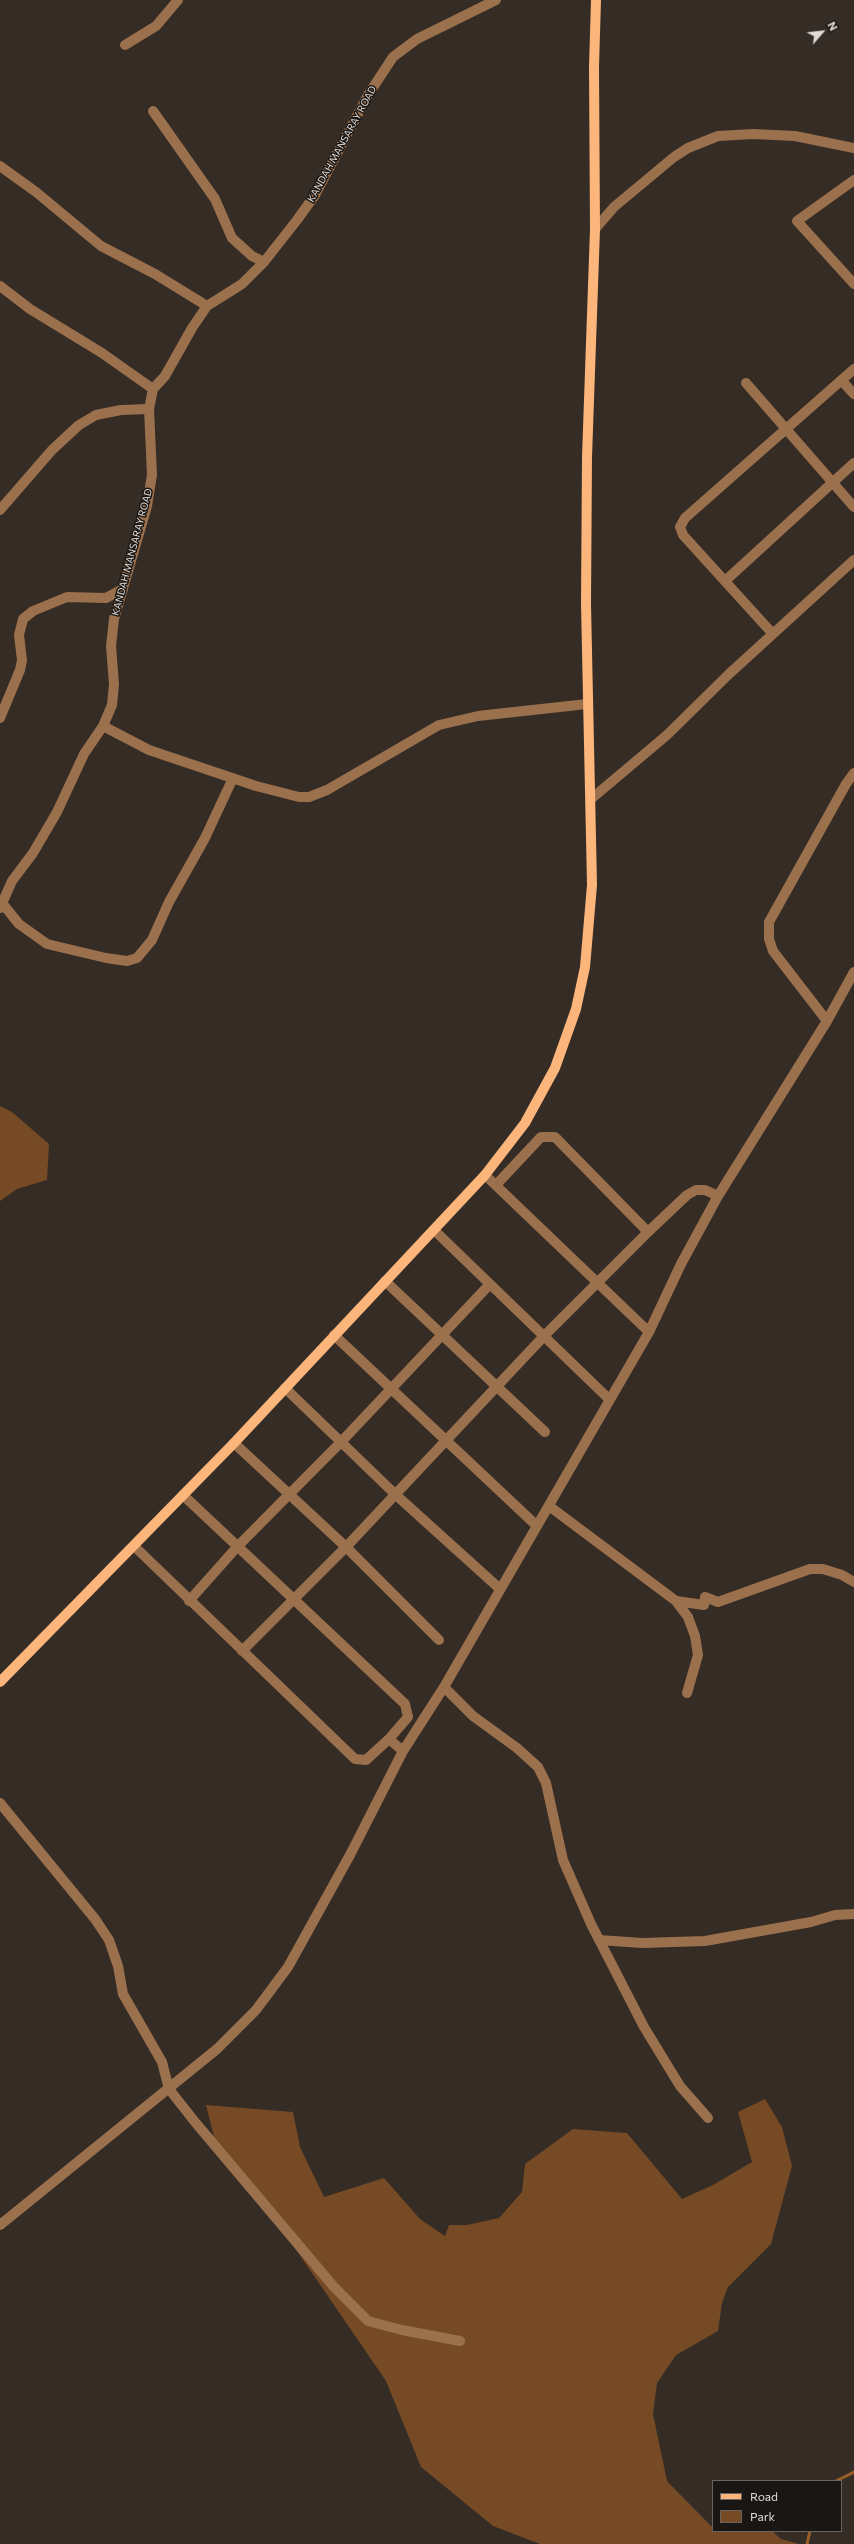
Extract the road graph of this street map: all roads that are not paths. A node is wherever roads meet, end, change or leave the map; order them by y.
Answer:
1 (178, 0) edge
2 (496, 0) edge
3 (596, 0) edge
4 (125, 45) dead end
5 (153, 111) dead end
6 (854, 148) edge
7 (0, 166) edge
8 (854, 180) edge
9 (595, 229) junction
10 (264, 262) junction
11 (850, 272) edge
12 (854, 284) edge
13 (0, 286) edge
14 (207, 306) junction
15 (854, 369) edge
16 (842, 381) junction
17 (746, 383) dead end
18 (153, 389) junction
19 (854, 394) edge
20 (150, 409) junction
21 (786, 430) junction
22 (854, 463) edge
23 (832, 482) junction
24 (854, 507) edge
25 (0, 510) edge
26 (854, 560) edge
27 (725, 581) junction
28 (123, 589) junction
29 (772, 633) junction
30 (587, 704) junction
31 (0, 718) edge
32 (103, 726) junction
33 (854, 773) edge
34 (233, 778) junction
35 (592, 799) junction
36 (1, 905) edge
37 (854, 972) edge
38 (827, 1021) junction
39 (485, 1175) junction
40 (496, 1185) junction
41 (718, 1196) junction
42 (434, 1230) junction
43 (648, 1232) junction
44 (385, 1281) junction
45 (598, 1282) junction
46 (490, 1284) junction
47 (649, 1332) junction
48 (442, 1334) junction
49 (334, 1335) junction
50 (545, 1336) junction
51 (497, 1387) junction
52 (285, 1388) junction
53 (391, 1388) junction
54 (610, 1400) junction
55 (545, 1432) dead end
56 (446, 1440) junction
57 (234, 1442) junction
58 (341, 1442) junction
59 (183, 1495) junction
60 (289, 1495) junction
61 (396, 1495) junction
62 (549, 1506) junction
63 (537, 1526) junction
64 (134, 1546) junction
65 (237, 1547) junction
66 (346, 1547) junction
67 (854, 1582) edge
68 (500, 1589) junction
69 (294, 1599) junction
70 (189, 1600) junction
71 (676, 1601) junction
72 (439, 1640) dead end
73 (242, 1651) junction
74 (0, 1682) edge
75 (444, 1687) junction
76 (687, 1693) dead end
77 (389, 1739) junction
78 (403, 1751) junction
79 (0, 1803) edge
80 (854, 1914) edge
81 (599, 1940) junction
82 (169, 2089) junction
83 (708, 2118) dead end
84 (0, 2225) edge
85 (460, 2342) dead end

1 - 4 street
2 - 10 street, KANDAH MANSARAY ROAD
3 - 9 main road
5 - 10 street
6 - 9 street
7 - 14 street
8 - 11 street
9 - 30 main road
10 - 14 street, KANDAH MANSARAY ROAD
11 - 12 street
13 - 18 street
14 - 18 street, KANDAH MANSARAY ROAD
15 - 16 street
16 - 19 street
16 - 21 street
17 - 21 street
18 - 20 street, KANDAH MANSARAY ROAD
20 - 25 street
20 - 28 street, KANDAH MANSARAY ROAD
21 - 23 street
21 - 27 street
22 - 23 street
23 - 24 street
23 - 27 street
26 - 29 street
27 - 29 street
28 - 31 street
28 - 32 street, KANDAH MANSARAY ROAD
29 - 35 street
30 - 34 street
30 - 35 main road
32 - 34 street
32 - 36 street, KANDAH MANSARAY ROAD
33 - 38 street
34 - 36 street
35 - 39 main road
37 - 38 street
38 - 41 street
39 - 40 street
39 - 42 main road
40 - 43 street
40 - 45 street
41 - 43 street
41 - 47 street
42 - 44 main road
42 - 46 street
43 - 45 street
44 - 48 street
44 - 49 main road
45 - 47 street
45 - 50 street
46 - 48 street
46 - 50 street
47 - 54 street
48 - 51 street
48 - 53 street
49 - 52 main road
49 - 53 street
50 - 51 street
50 - 54 street
51 - 55 street
51 - 56 street
52 - 57 main road
52 - 58 street
53 - 56 street
53 - 58 street
54 - 62 street
56 - 61 street
56 - 63 street
57 - 59 main road
57 - 60 street
58 - 60 street
58 - 61 street
59 - 64 main road
59 - 65 street
60 - 65 street
60 - 66 street
61 - 66 street
61 - 68 street
62 - 63 street
62 - 71 street
63 - 68 street
64 - 70 street
64 - 74 main road
65 - 69 street
65 - 70 street
66 - 69 street
66 - 72 street
67 - 71 street
68 - 75 street
69 - 73 street
69 - 77 street
70 - 73 street
71 - 76 street
73 - 77 street
75 - 78 street
75 - 81 street
77 - 78 street
78 - 82 street
79 - 82 street
80 - 81 street
81 - 83 street
82 - 84 street
82 - 85 street

